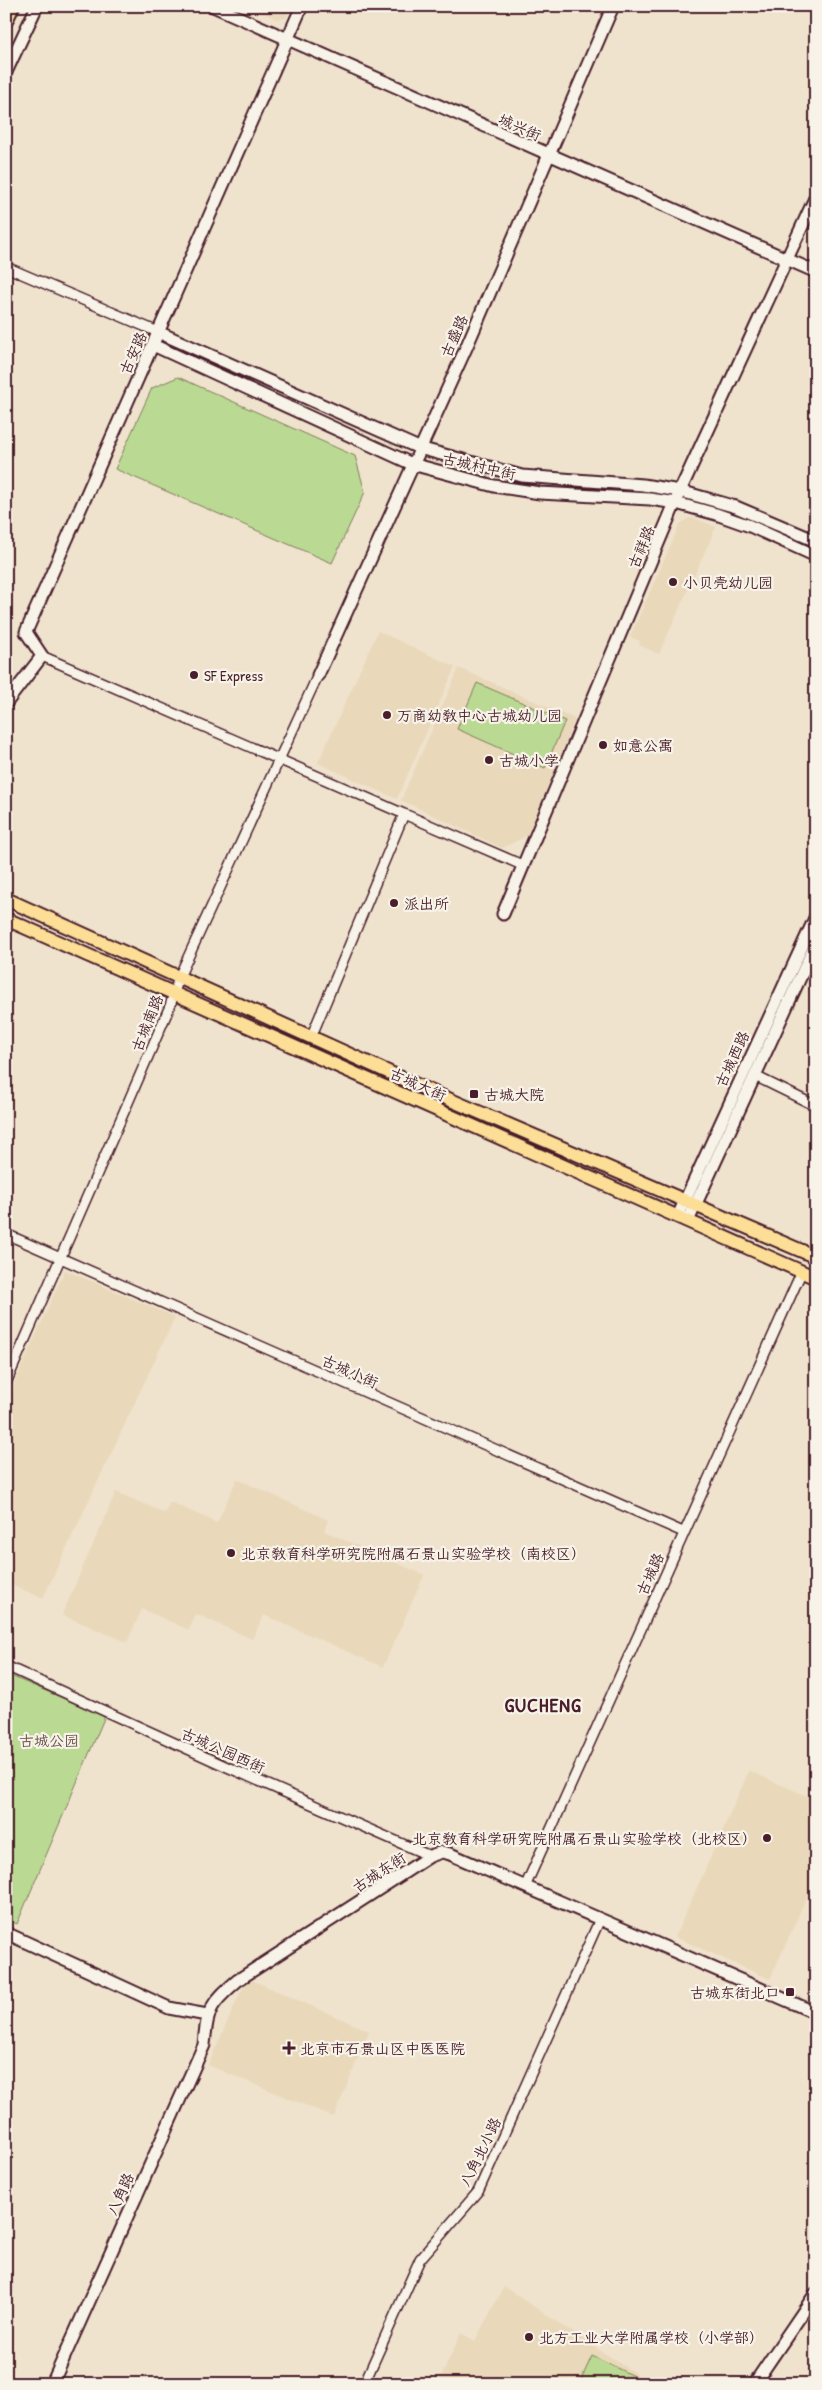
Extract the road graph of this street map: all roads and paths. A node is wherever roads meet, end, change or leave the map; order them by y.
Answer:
1 (12, 6) edge
2 (37, 6) edge
3 (213, 6) edge
4 (302, 6) edge
5 (613, 6) edge
6 (6, 21) edge
7 (288, 40) junction
8 (6, 72) edge
9 (548, 155) junction
10 (816, 196) edge
11 (788, 260) junction
12 (6, 267) edge
13 (816, 272) edge
14 (158, 332) junction
15 (153, 345) junction
16 (419, 448) junction
17 (412, 464) junction
18 (680, 491) junction
19 (676, 504) junction
20 (816, 541) edge
21 (816, 556) edge
22 (42, 656) junction
23 (318, 675) joint
24 (6, 703) edge
25 (279, 760) junction
26 (404, 814) junction
27 (522, 865) junction
28 (6, 899) edge
29 (503, 914) dead end
30 (816, 916) edge
31 (6, 920) edge
32 (816, 943) edge
33 (179, 977) junction
34 (174, 993) junction
35 (312, 1035) junction
36 (755, 1076) junction
37 (816, 1106) edge
38 (690, 1202) junction
39 (683, 1218) junction
40 (6, 1234) edge
41 (816, 1257) edge
42 (62, 1258) junction
43 (801, 1273) junction
44 (816, 1278) edge
45 (6, 1384) edge
46 (683, 1532) junction
47 (6, 1666) edge
48 (430, 1856) junction
49 (525, 1886) junction
50 (600, 1919) junction
51 (6, 1933) edge
52 (816, 2013) edge
53 (207, 2015) junction
54 (816, 2293) edge
55 (52, 2384) edge
56 (364, 2384) edge
57 (754, 2384) edge

1 - 6 main road
2 - 8 street
3 - 7 street, 城兴街
4 - 7 street, 古安路
5 - 9 street, 古盛路
7 - 9 street, 城兴街
7 - 14 street, 古安路
9 - 11 street, 城兴街
9 - 16 street, 古盛路
10 - 11 street, 古祥路
11 - 13 street, 城兴街
11 - 18 street, 古祥路
12 - 14 street
14 - 15 street, 古安路
14 - 16 street, 古城村中街
15 - 17 street, 古城村中街
15 - 22 street, 古安路
16 - 17 street, 古盛路
16 - 18 street, 古城村中街
17 - 19 street, 古城村中街
17 - 23 street, 古盛路
18 - 19 street, 古祥路
18 - 20 street, 古城村中街
19 - 21 street, 古城村中街
19 - 27 street, 古祥路
22 - 24 street
22 - 25 street
23 - 25 street, 古城南路
25 - 26 street
25 - 33 street, 古城南路
26 - 27 street
26 - 35 street
27 - 29 street, 古祥路
28 - 33 main road, 古城大街
30 - 38 street, 古城西路
31 - 34 main road, 古城大街
32 - 36 street, 古城西路
33 - 34 street, 古城南路
33 - 35 main road, 古城大街
34 - 39 main road, 古城大街
34 - 42 street, 古城南路
35 - 38 main road, 古城大街
36 - 37 street
36 - 38 street, 古城西路
38 - 39 street, 古城西路
38 - 41 main road, 古城大街
39 - 43 main road, 古城大街
40 - 42 street, 古城小街
42 - 45 street, 古城南路
42 - 46 street, 古城小街
43 - 44 main road, 古城大街
43 - 46 street, 古城路
46 - 49 street, 古城路
47 - 48 street, 古城公园西街
48 - 49 street
48 - 53 street, 古城东街
49 - 50 street
50 - 52 street
50 - 56 street, 八角北小路
51 - 53 street
53 - 55 street, 八角路
54 - 57 street

